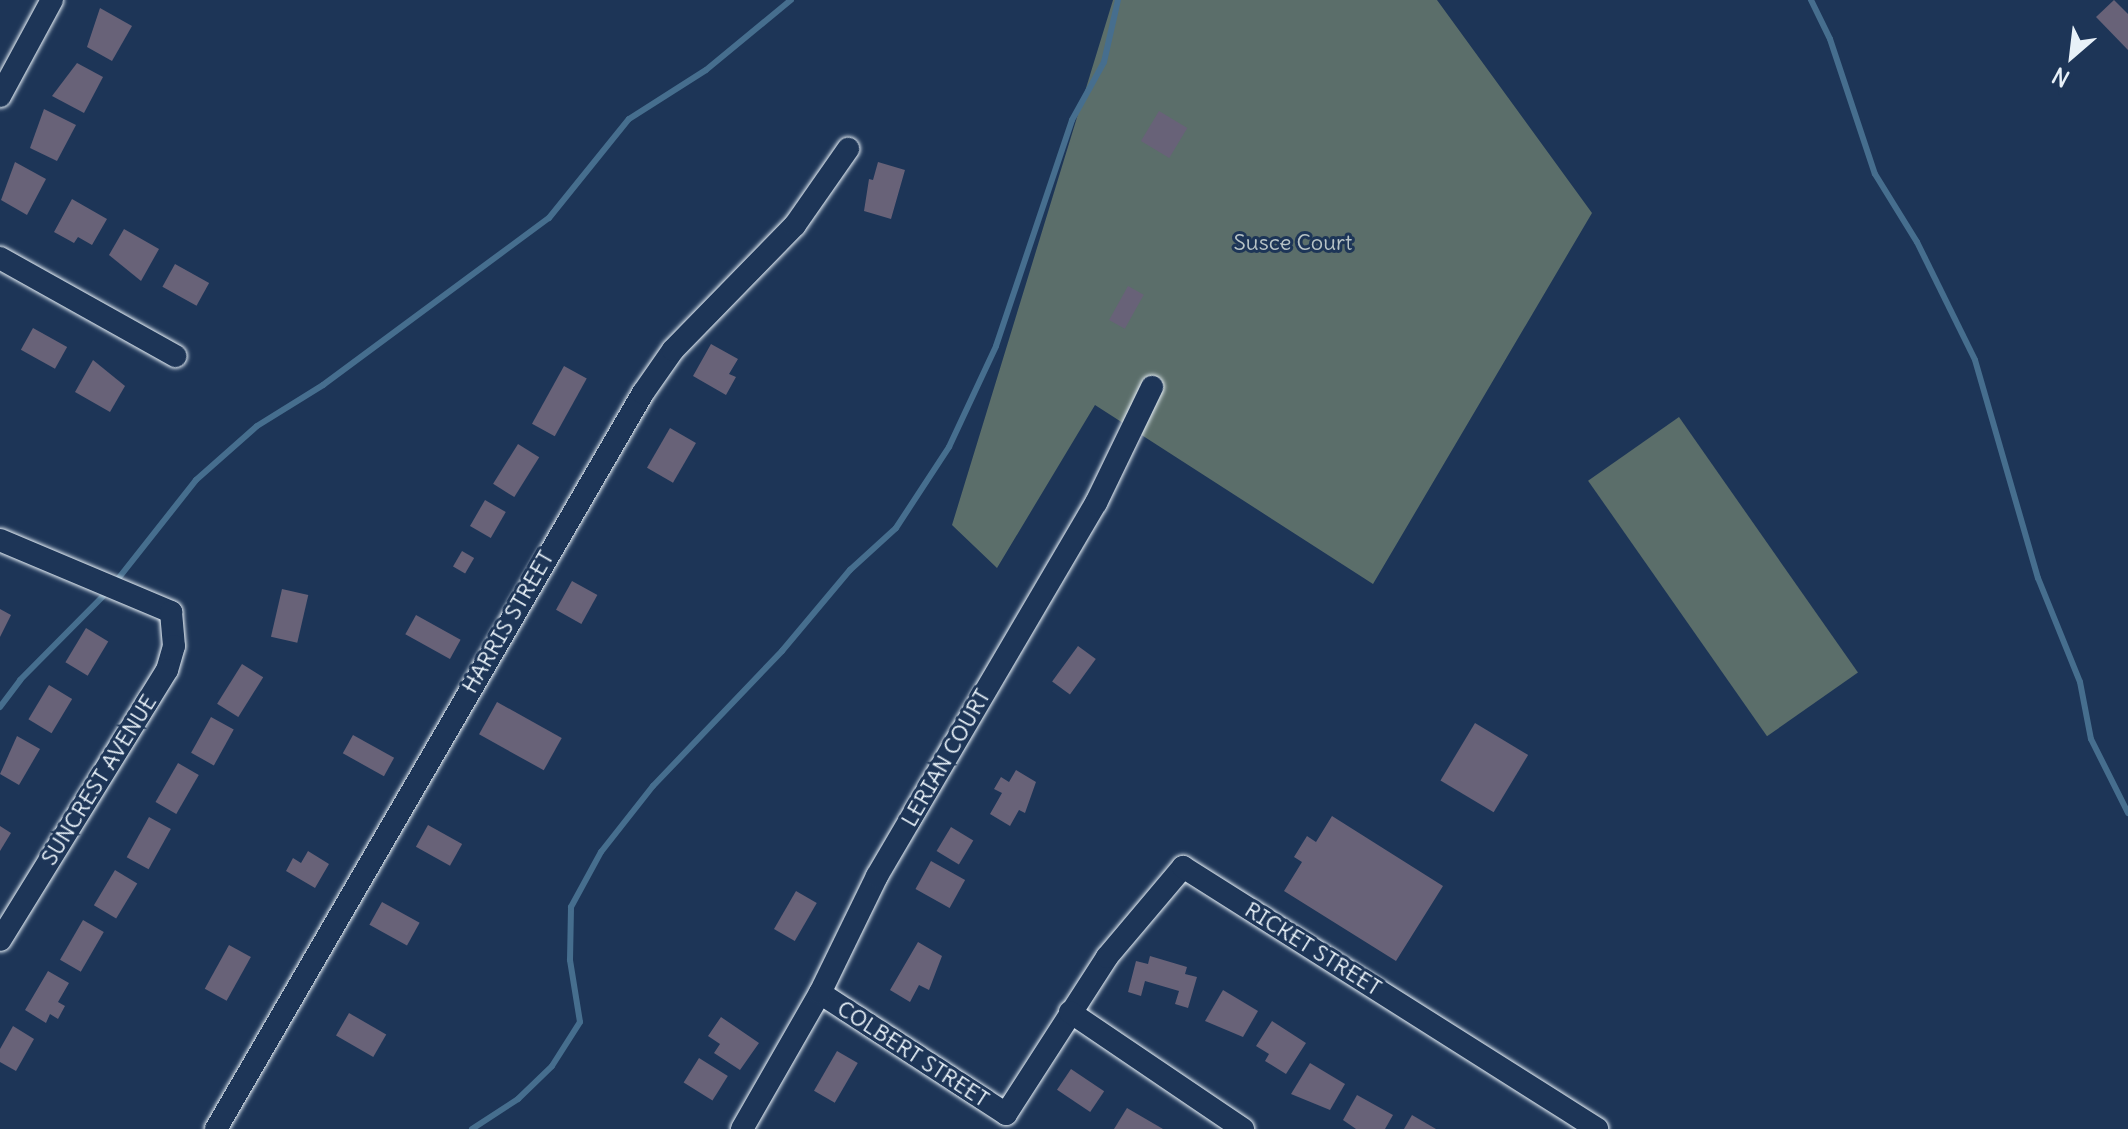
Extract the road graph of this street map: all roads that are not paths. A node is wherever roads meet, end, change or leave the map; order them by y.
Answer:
1 (52, 0) edge
2 (0, 96) edge
3 (848, 149) dead end
4 (0, 258) edge
5 (175, 356) dead end
6 (1152, 387) dead end
7 (0, 540) edge
8 (0, 940) edge
9 (820, 993) junction
10 (1070, 1012) junction
11 (216, 1129) edge
12 (742, 1129) edge
13 (1243, 1129) edge
14 (1597, 1129) edge

1 - 2 street
3 - 11 street, HARRIS STREET
4 - 5 street
6 - 9 street, LERIAN COURT
7 - 8 street, SUNCREST AVENUE
9 - 10 street, COLBERT STREET
9 - 12 street, LERIAN COURT
10 - 13 street
10 - 14 street, RICKET STREET

